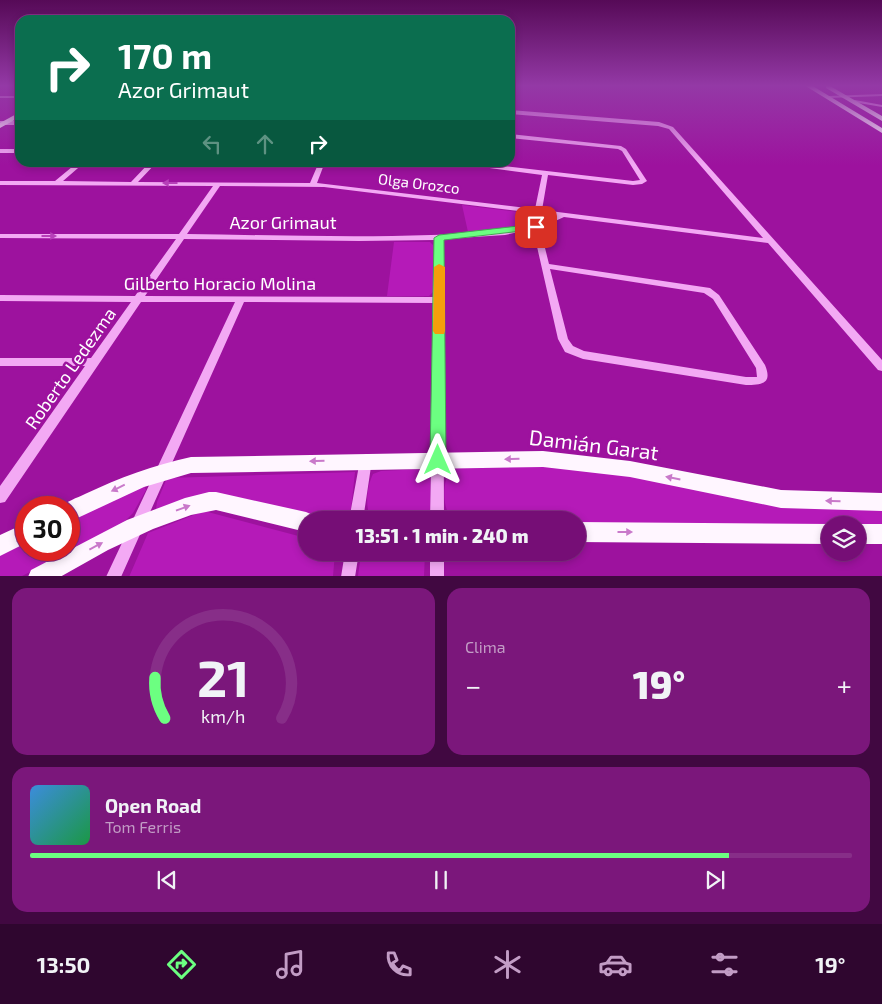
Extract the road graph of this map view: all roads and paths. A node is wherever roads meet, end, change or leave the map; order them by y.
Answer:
1 (852, 112) edge
2 (870, 112) edge
3 (515, 113) edge
4 (15, 117) edge
5 (882, 119) edge
6 (15, 123) edge
7 (2, 124) edge
8 (664, 125) joint
9 (882, 131) edge
10 (515, 137) edge
11 (0, 151) edge
12 (15, 151) edge
13 (76, 167) edge
14 (149, 167) edge
15 (320, 167) edge
16 (488, 167) edge
17 (545, 174) junction
18 (0, 183) edge
19 (57, 183) junction
20 (133, 183) junction
21 (218, 184) junction
22 (313, 184) junction
23 (538, 212) junction
24 (563, 215) junction
25 (540, 226) junction
26 (0, 236) edge
27 (182, 236) junction
28 (439, 238) junction
29 (772, 241) junction
30 (546, 266) junction
31 (0, 298) edge
32 (138, 299) junction
33 (241, 299) junction
34 (439, 300) junction
35 (0, 362) edge
36 (94, 362) junction
37 (881, 366) edge
38 (366, 460) junction
39 (438, 460) junction
40 (164, 470) junction
41 (0, 497) edge
42 (882, 502) edge
43 (80, 507) edge
44 (358, 511) edge
45 (437, 511) edge
46 (298, 520) edge
47 (138, 524) junction
48 (586, 532) edge
49 (821, 534) edge
50 (866, 534) edge
51 (882, 534) edge
52 (15, 538) edge
53 (0, 546) edge
54 (350, 561) edge
55 (437, 561) edge
56 (38, 576) edge
57 (113, 576) edge
58 (348, 576) edge
59 (436, 576) edge

1 - 9 main road
2 - 5 main road
3 - 8 street
4 - 7 main road
6 - 7 street
8 - 29 street
10 - 17 street
11 - 12 street
13 - 19 street
14 - 20 street
15 - 22 street
16 - 17 street
17 - 23 street
18 - 19 street, Olga Orozco
19 - 20 street, Olga Orozco
21 -> 20 street, Olga Orozco
21 - 22 street, Olga Orozco
21 - 27 street, Roberto Ledezma
22 - 23 street, Olga Orozco
23 - 24 street, Olga Orozco
23 - 25 street
24 - 25 street, Azor Grimaut
24 - 29 street, Olga Orozco
25 - 28 street, Azor Grimaut
25 - 30 street
26 -> 27 street, Azor Grimaut
27 - 28 street, Azor Grimaut
27 - 32 street, Roberto Ledezma
28 - 34 street
29 - 37 street
30 - 30 street
31 - 32 street, Gilberto Horacio Molina
32 - 33 street, Gilberto Horacio Molina
32 - 36 street, Roberto Ledezma
33 - 34 street, Gilberto Horacio Molina
33 - 40 street
34 - 39 street
35 - 36 street
36 - 41 street, Roberto Ledezma
38 - 39 main road, Damián Garat
38 -> 40 main road, Damián Garat
38 - 44 street
42 -> 39 main road, Damián Garat
39 - 45 street
40 -> 43 main road, Damián Garat
40 - 47 street
47 -> 46 main road
56 -> 47 main road
47 - 57 street
48 -> 49 main road
50 - 51 main road
52 - 53 main road
54 - 58 street
55 - 59 street

